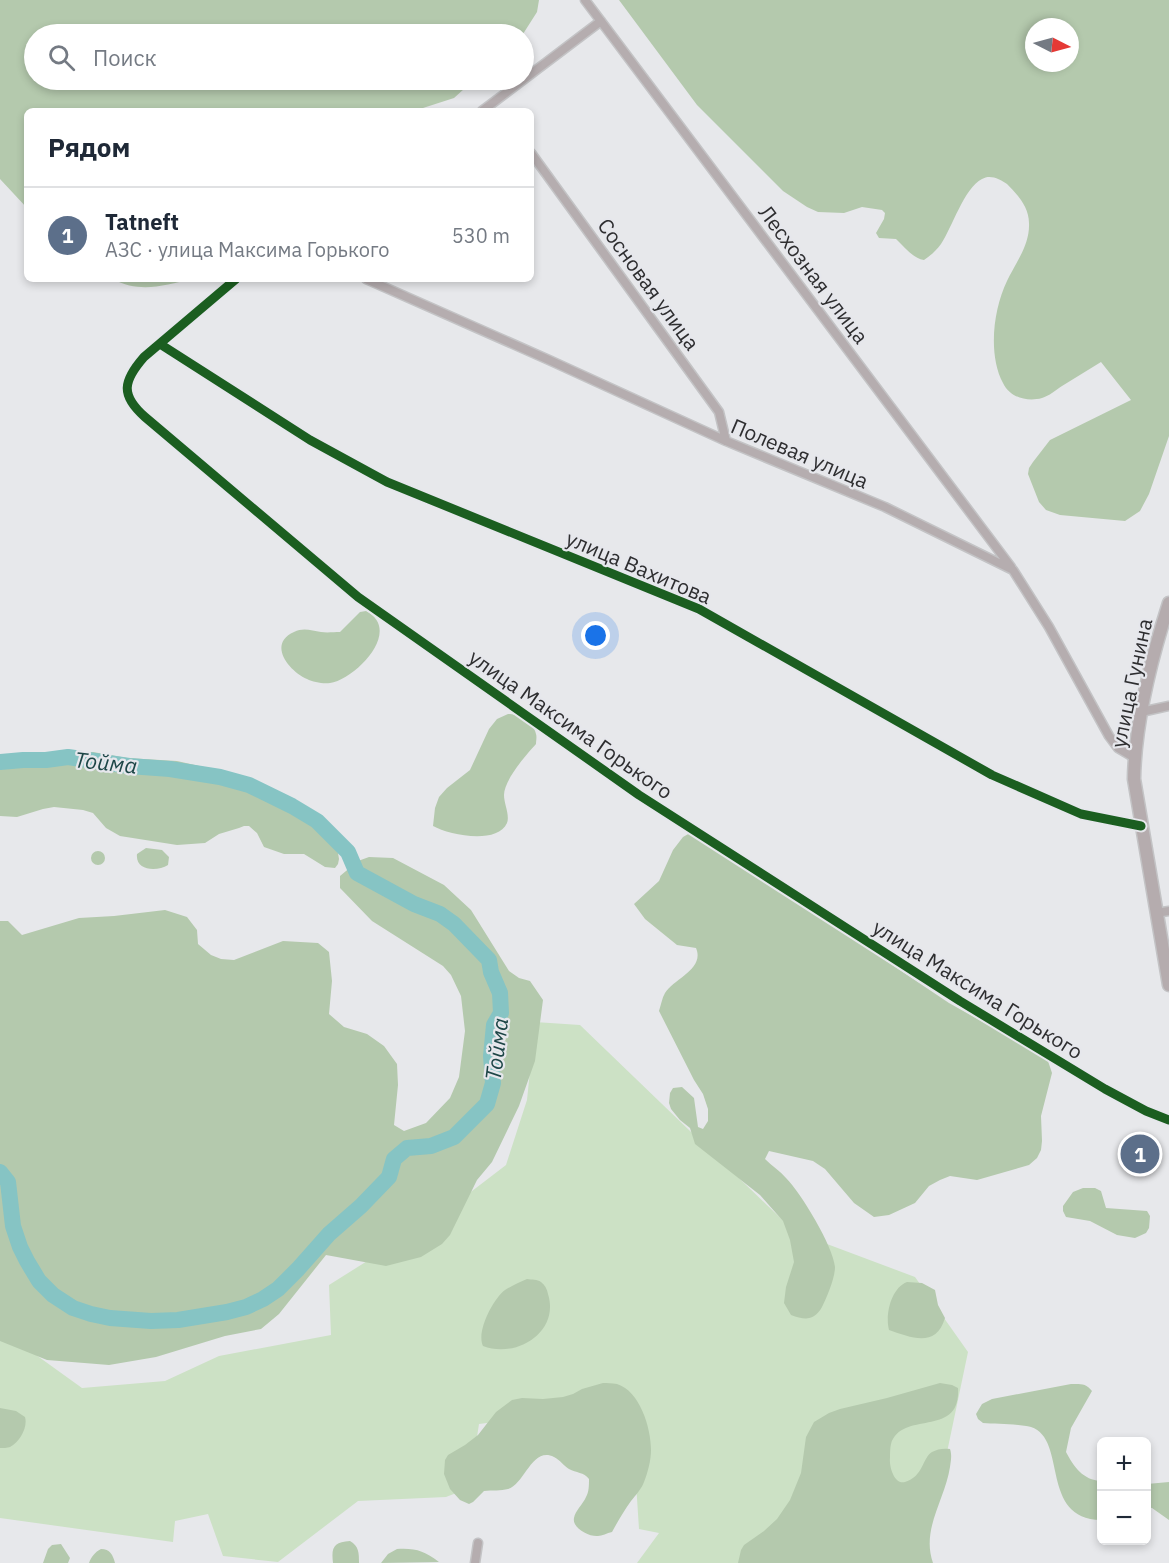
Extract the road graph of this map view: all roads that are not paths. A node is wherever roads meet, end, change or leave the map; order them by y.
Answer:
1 (585, 0) edge
2 (601, 21) junction
3 (534, 72) edge
4 (510, 90) edge
5 (494, 102) junction
6 (486, 108) edge
7 (498, 108) edge
8 (534, 157) edge
9 (232, 282) edge
10 (373, 282) edge
11 (160, 344) junction
12 (726, 441) junction
13 (1013, 570) junction
14 (1169, 603) edge
15 (1169, 706) edge
16 (1141, 712) junction
17 (1135, 758) junction
18 (1141, 826) junction
19 (1169, 911) edge
20 (1156, 913) junction
21 (1169, 985) edge
22 (1169, 1120) edge
23 (478, 1543) dead end
24 (475, 1563) edge

1 - 2 street, Лесхозная улица
2 - 3 street
2 - 13 street, Лесхозная улица
4 - 5 street
5 - 6 street
5 - 7 street
8 - 12 street, Сосновая улица
9 - 11 street, улица Максима Горького
10 - 12 street, Полевая улица
11 - 18 street, улица Вахитова
11 - 22 street, улица Максима Горького
12 - 13 street, Полевая улица
13 - 17 street
14 - 16 main road, улица Гунина
15 - 16 street
16 - 17 main road, улица Гунина
17 - 18 main road, улица Гунина
18 - 20 main road, улица Гунина
19 - 20 street
20 - 21 main road, улица Гунина
23 - 24 street

